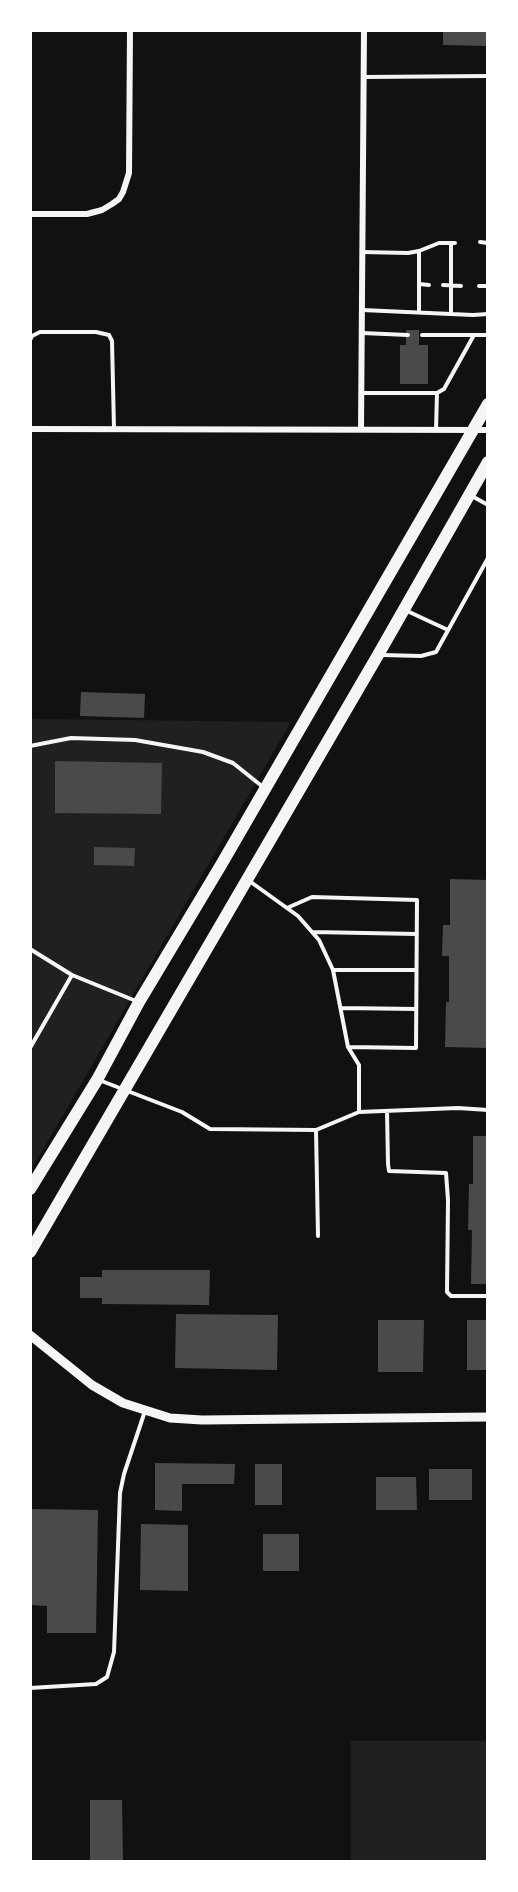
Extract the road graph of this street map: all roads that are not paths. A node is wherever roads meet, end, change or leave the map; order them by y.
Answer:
1 (130, 30) edge
2 (364, 30) edge
3 (488, 76) edge
4 (364, 77) junction
5 (30, 214) edge
6 (480, 242) dead end
7 (488, 243) edge
8 (419, 251) junction
9 (363, 252) junction
10 (419, 285) junction
11 (429, 285) dead end
12 (443, 285) dead end
13 (451, 285) junction
14 (461, 286) dead end
15 (479, 286) dead end
16 (488, 286) edge
17 (362, 310) junction
18 (419, 312) junction
19 (451, 314) junction
20 (488, 314) edge
21 (362, 333) junction
22 (408, 334) dead end
23 (422, 335) dead end
24 (474, 335) junction
25 (488, 335) edge
26 (30, 340) edge
27 (362, 393) junction
28 (437, 393) junction
29 (488, 404) edge
30 (30, 429) edge
31 (114, 429) junction
32 (361, 429) junction
33 (436, 430) junction
34 (472, 430) junction
35 (488, 430) edge
36 (488, 462) edge
37 (470, 494) junction
38 (488, 505) edge
39 (488, 558) edge
40 (404, 610) junction
41 (448, 630) junction
42 (378, 655) junction
43 (30, 746) edge
44 (264, 788) junction
45 (247, 879) junction
46 (287, 908) junction
47 (311, 932) junction
48 (417, 934) junction
49 (30, 949) edge
50 (333, 970) junction
51 (416, 970) junction
52 (72, 975) junction
53 (140, 1002) junction
54 (342, 1008) junction
55 (416, 1009) junction
56 (348, 1047) junction
57 (30, 1048) edge
58 (98, 1080) junction
59 (125, 1089) junction
60 (488, 1110) edge
61 (387, 1111) junction
62 (359, 1112) junction
63 (316, 1130) junction
64 (30, 1189) edge
65 (318, 1236) dead end
66 (30, 1252) edge
67 (488, 1296) edge
68 (30, 1335) edge
69 (145, 1411) junction
70 (488, 1417) edge
71 (30, 1688) edge

1 - 5 street
2 - 4 street
3 - 4 lane
4 - 9 street
6 - 7 lane
8 - 9 lane
8 - 10 lane
8 - 13 lane
9 - 17 street
10 - 11 lane
10 - 18 lane
12 - 13 lane
13 - 14 lane
13 - 19 lane
15 - 16 lane
17 - 18 lane
17 - 21 street
18 - 19 lane
19 - 20 lane
21 - 22 lane
21 - 27 street
23 - 24 lane
24 - 25 lane
24 - 28 lane
26 - 31 lane
27 - 28 lane
27 - 32 street
28 - 33 lane
29 - 34 main road
30 - 31 street
31 - 32 street
32 - 33 street
33 - 34 street
34 - 35 street
34 - 44 main road
36 - 37 main road
37 - 38 lane
37 - 40 main road
39 - 41 lane
40 - 41 lane
40 - 42 main road
41 - 42 lane
42 - 45 main road
43 - 44 lane
44 - 53 main road
45 - 46 lane
45 - 59 main road
46 - 47 lane
46 - 48 lane
47 - 48 lane
47 - 50 lane
48 - 51 lane
49 - 52 lane
50 - 51 lane
50 - 54 lane
51 - 55 lane
52 - 53 lane
52 - 57 lane
53 - 58 main road
54 - 55 lane
54 - 56 lane
55 - 56 lane
56 - 62 lane
58 - 59 lane
58 - 64 main road
59 - 63 lane
59 - 66 main road
60 - 61 lane
61 - 62 lane
61 - 67 lane
62 - 63 lane
63 - 65 lane
68 - 69 street
69 - 70 street
69 - 71 lane

